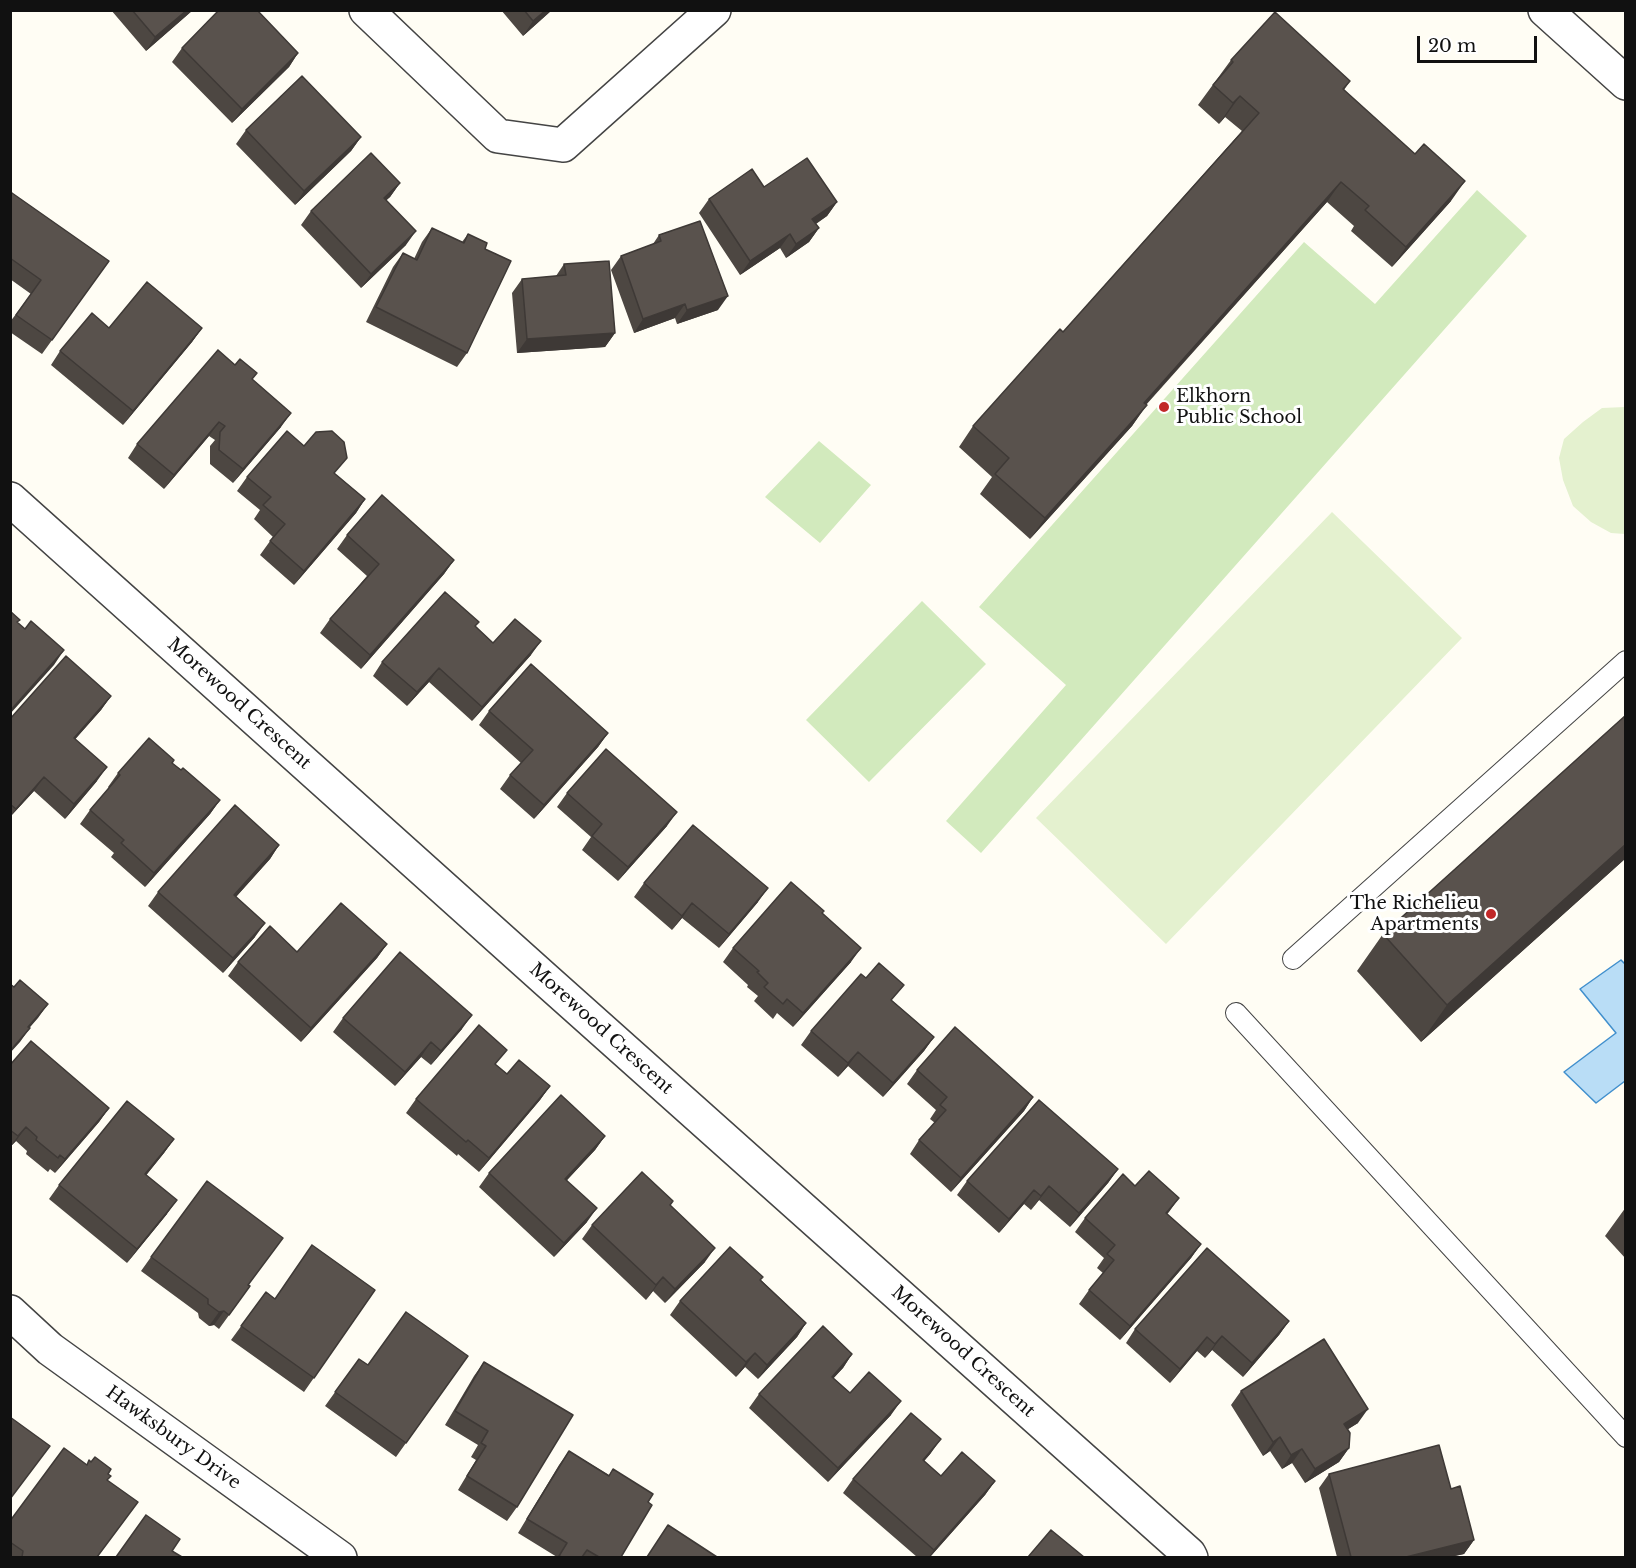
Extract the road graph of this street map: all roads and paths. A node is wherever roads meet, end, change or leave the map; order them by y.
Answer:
1 (366, 10) edge
2 (714, 10) edge
3 (1545, 10) edge
4 (1626, 83) edge
5 (10, 499) edge
6 (1626, 661) edge
7 (1293, 959) dead end
8 (1236, 1013) dead end
9 (10, 1312) edge
10 (1626, 1437) edge
11 (340, 1557) edge
12 (1191, 1557) edge

1 - 2 street
3 - 4 street
5 - 12 street, Morewood Crescent
6 - 7 lane
8 - 10 lane
9 - 11 street, Hawksbury Drive

